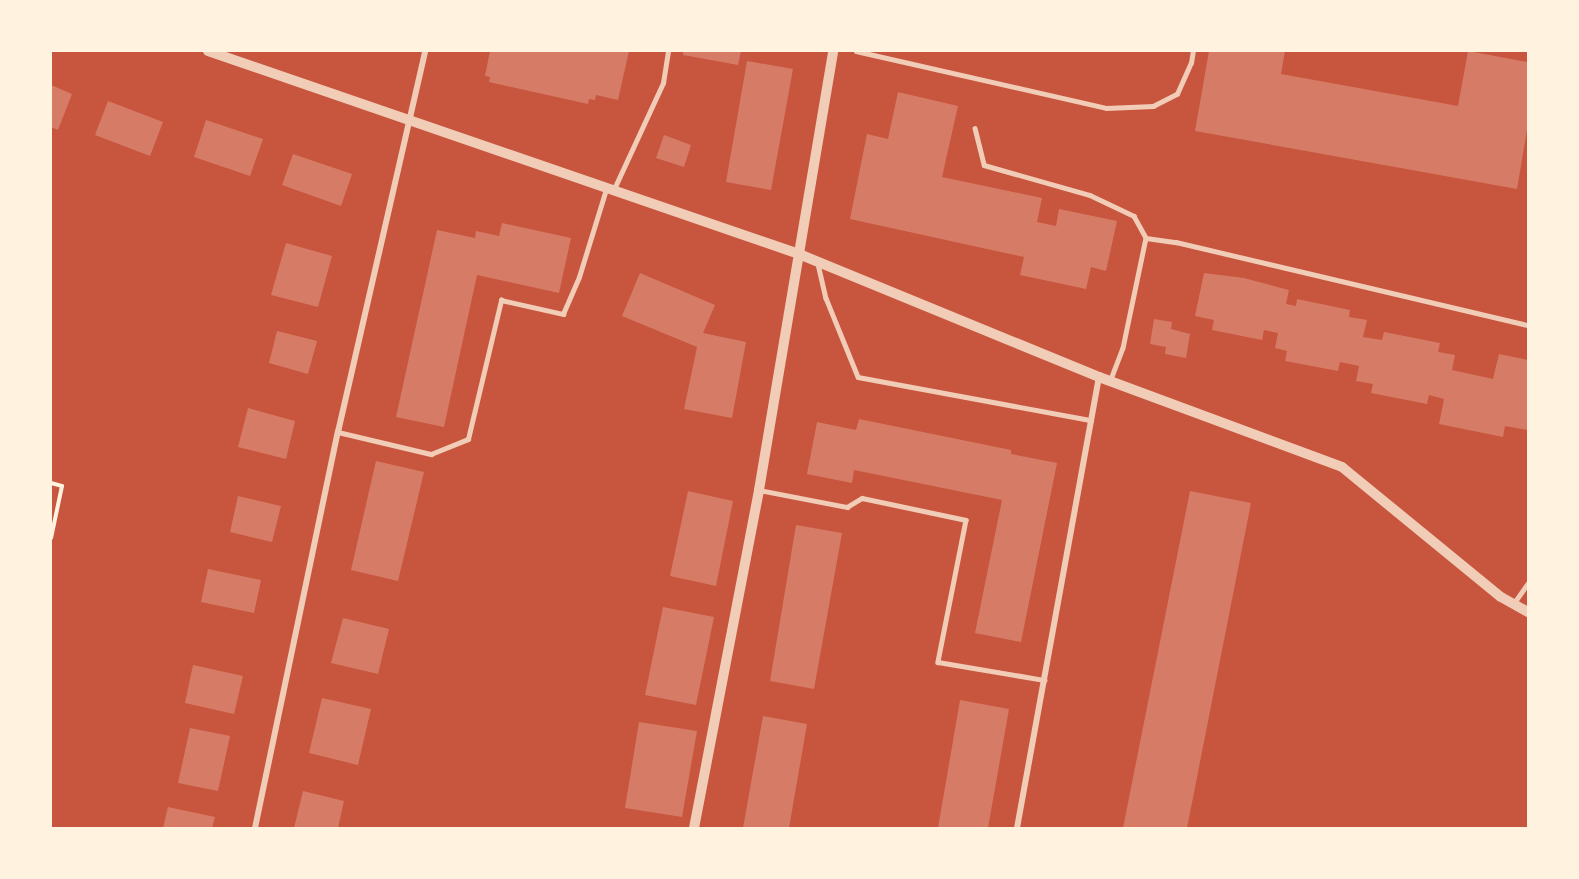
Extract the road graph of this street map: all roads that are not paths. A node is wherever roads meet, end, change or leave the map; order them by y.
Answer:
1 (208, 51) edge
2 (425, 51) edge
3 (668, 51) edge
4 (833, 51) edge
5 (856, 51) edge
6 (1193, 51) edge
7 (409, 122) junction
8 (975, 128) dead end
9 (610, 190) junction
10 (1146, 238) junction
11 (799, 254) junction
12 (817, 262) junction
13 (1528, 325) edge
14 (1099, 377) junction
15 (1111, 381) junction
16 (1091, 420) junction
17 (338, 432) junction
18 (759, 490) junction
19 (1528, 583) edge
20 (1514, 604) junction
21 (1528, 612) edge
22 (1044, 680) junction
23 (255, 828) edge
24 (694, 828) edge
25 (1017, 828) edge

1 - 7 street
2 - 7 street
3 - 9 lane
4 - 11 street
5 - 6 lane
7 - 9 street
7 - 17 street
8 - 10 lane
9 - 11 street
9 - 17 lane
10 - 13 lane
10 - 15 lane
11 - 12 street
11 - 18 street
12 - 14 street
12 - 16 lane
14 - 15 street
14 - 16 street
15 - 20 street
16 - 22 street
17 - 23 street
18 - 22 lane
18 - 24 street
19 - 20 lane
20 - 21 street
22 - 25 street

